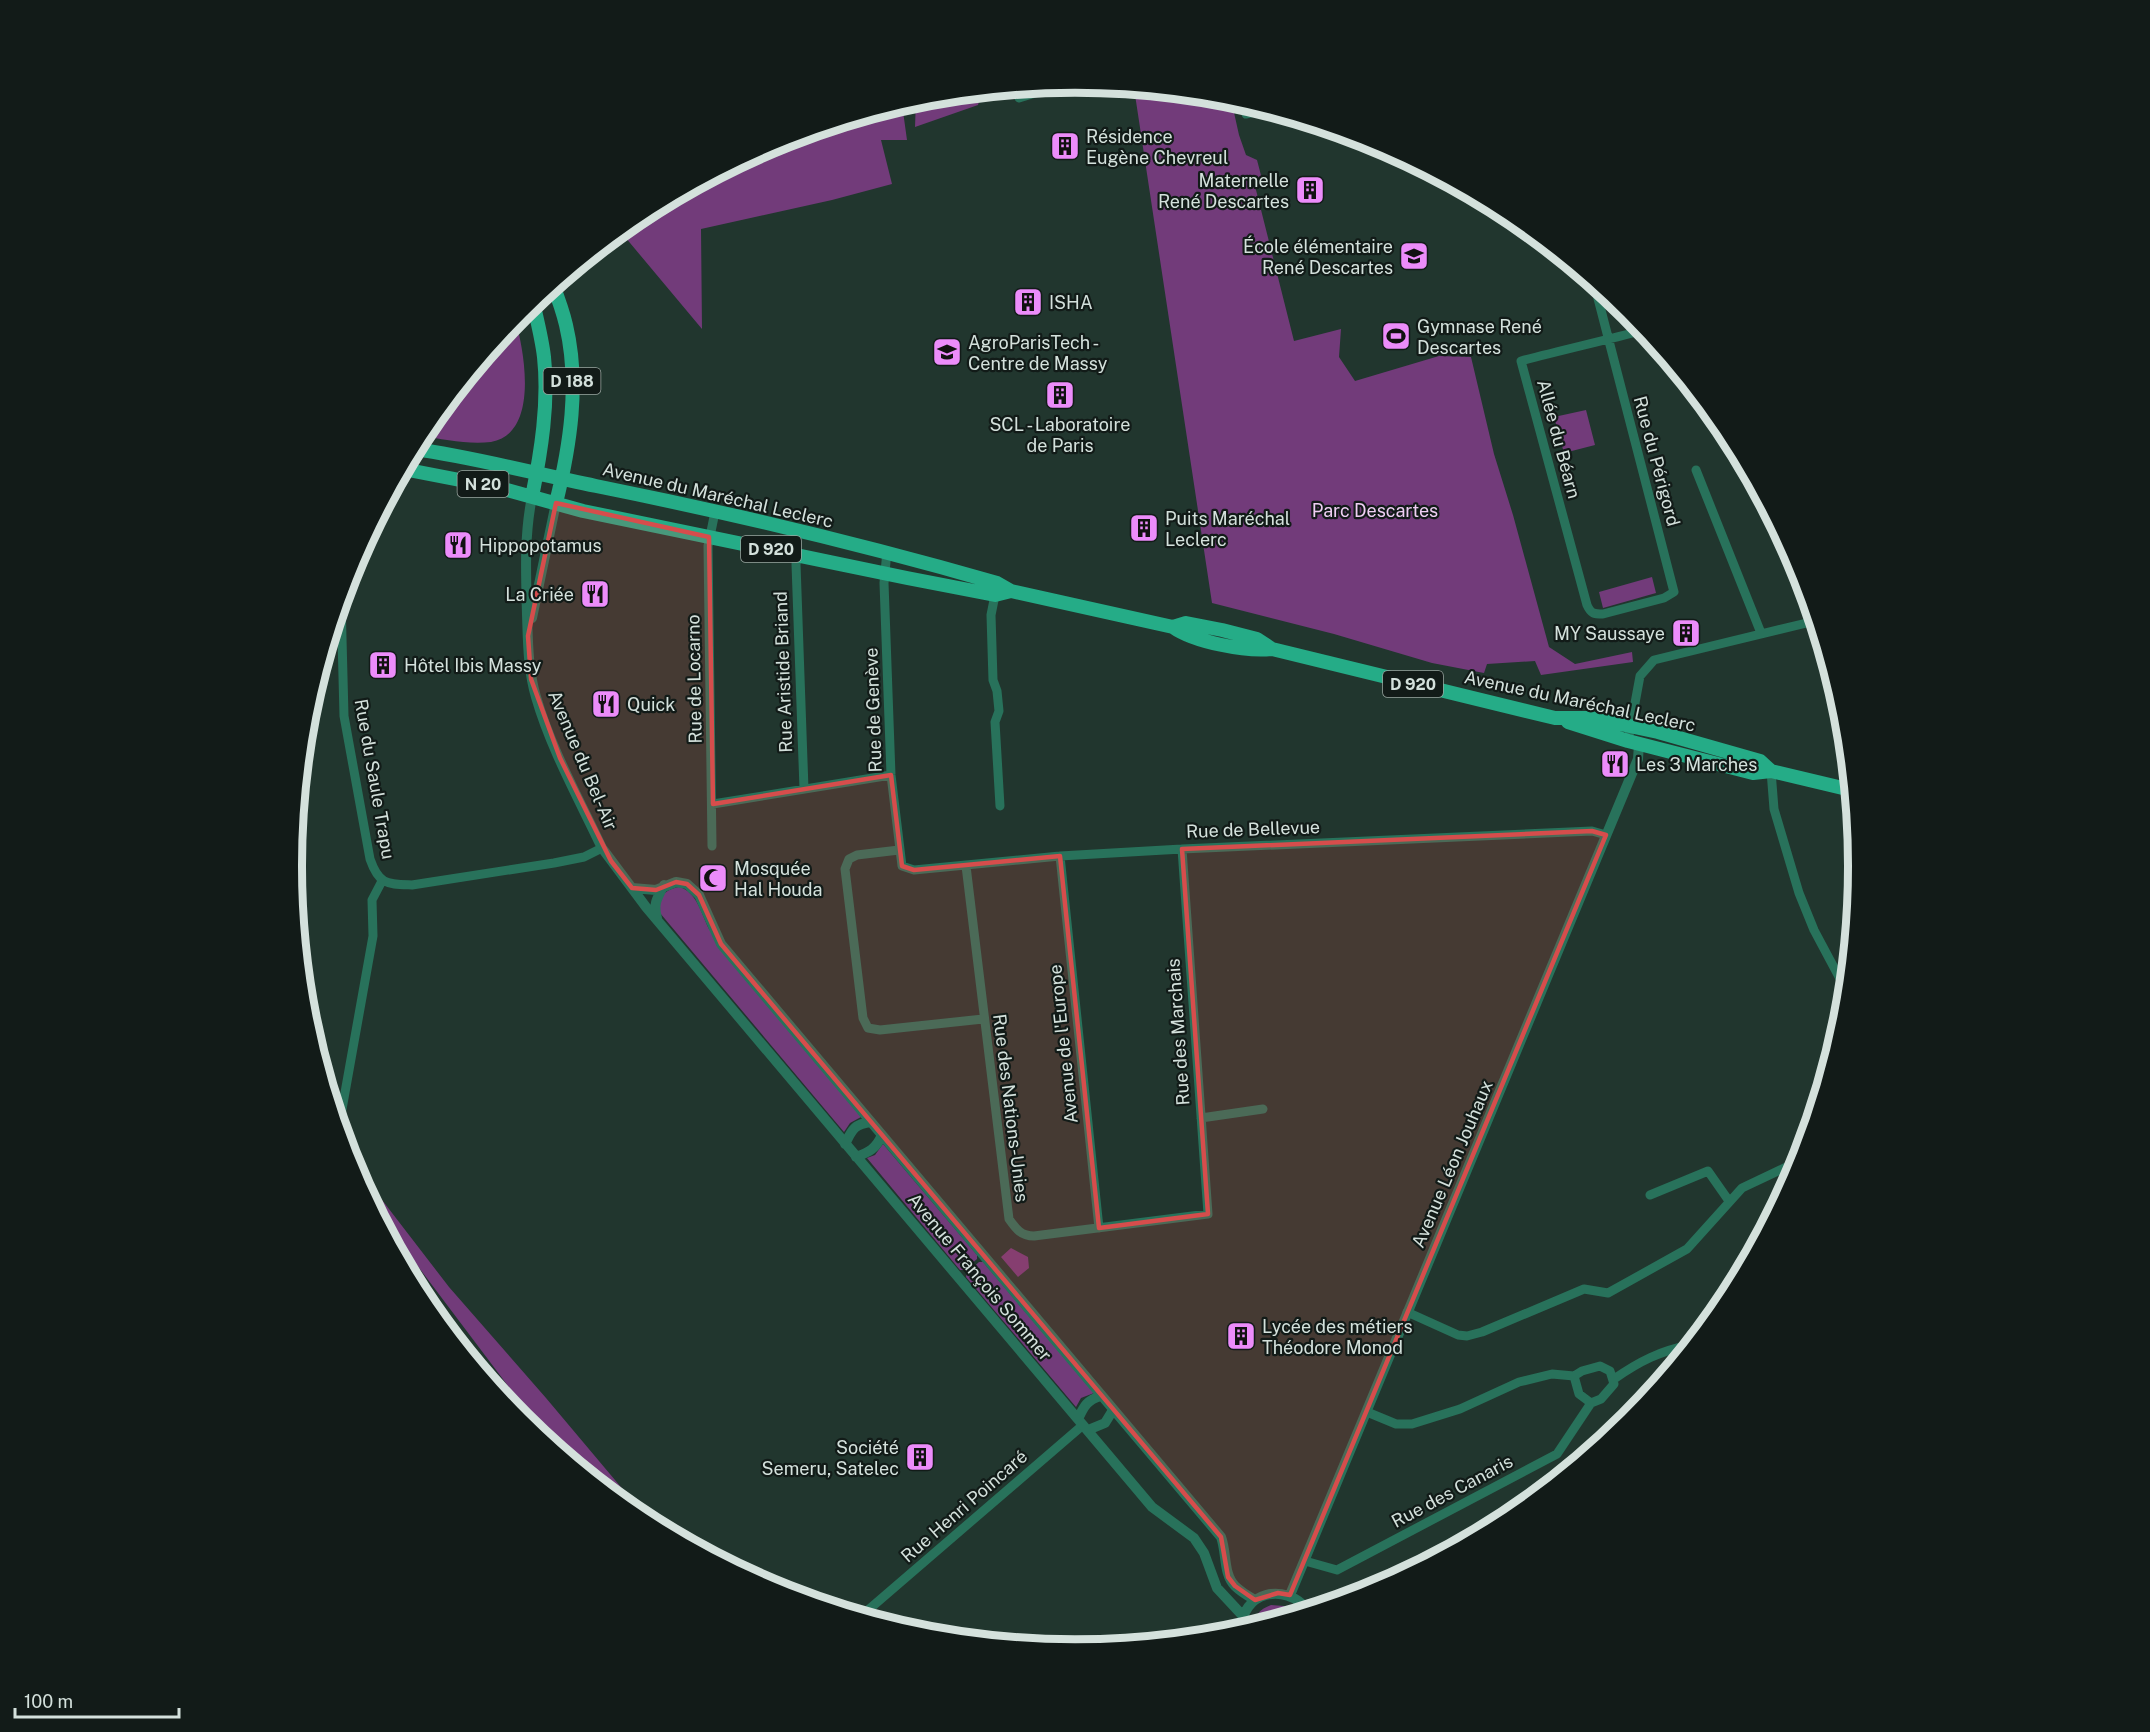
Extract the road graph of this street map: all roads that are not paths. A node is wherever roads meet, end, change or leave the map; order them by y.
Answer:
1 (556, 293) edge
2 (1597, 296) edge
3 (535, 312) edge
4 (1634, 332) edge
5 (1607, 339) junction
6 (424, 450) edge
7 (1696, 470) dead end
8 (411, 471) edge
9 (537, 472) junction
10 (562, 478) junction
11 (532, 497) junction
12 (556, 503) junction
13 (715, 512) junction
14 (709, 537) junction
15 (886, 551) junction
16 (798, 554) junction
17 (884, 573) junction
18 (1011, 591) junction
19 (995, 595) junction
20 (1590, 611) joint
21 (342, 622) edge
22 (1808, 622) edge
23 (1761, 633) junction
24 (528, 636) junction
25 (1635, 736) junction
26 (1771, 771) junction
27 (891, 775) junction
28 (1843, 788) edge
29 (804, 789) junction
30 (713, 804) junction
31 (1000, 806) dead end
32 (1606, 835) junction
33 (712, 846) dead end
34 (602, 848) junction
35 (1182, 849) junction
36 (899, 850) junction
37 (1060, 856) junction
38 (902, 866) joint
39 (966, 866) junction
40 (382, 881) junction
41 (660, 887) junction
42 (632, 888) junction
43 (646, 907) junction
44 (658, 921) junction
45 (1840, 975) edge
46 (983, 1019) junction
47 (1263, 1109) dead end
48 (342, 1110) edge
49 (1201, 1118) junction
50 (871, 1122) junction
51 (882, 1135) junction
52 (845, 1144) junction
53 (856, 1157) junction
54 (1787, 1167) edge
55 (1650, 1195) dead end
56 (1729, 1201) junction
57 (1208, 1214) joint
58 (1099, 1228) junction
59 (1407, 1312) junction
60 (1680, 1347) edge
61 (1574, 1376) junction
62 (1614, 1379) junction
63 (1101, 1396) junction
64 (1591, 1403) junction
65 (1113, 1410) junction
66 (1367, 1412) junction
67 (1083, 1425) junction
68 (1305, 1561) junction
69 (1290, 1595) junction
70 (1255, 1600) junction
71 (1303, 1604) edge
72 (867, 1611) dead end
73 (1243, 1616) junction
74 (1242, 1620) edge

1 - 10 main road, D 188
2 - 5 street, Rue du Périgord
3 - 9 main road, D 188
4 - 5 street
5 - 20 street, Allée du Béarn
5 - 20 street, Rue du Périgord
6 - 9 main road, Avenue du Maréchal Leclerc / N 20
7 - 23 street
8 - 11 main road, Avenue du Maréchal Leclerc / N 20
9 - 10 main road, Avenue du Maréchal Leclerc / N 20
9 - 11 main road, D 188
10 - 12 main road, D 188
10 - 13 main road, Avenue du Maréchal Leclerc / D 920
11 - 12 main road, Avenue du Maréchal Leclerc / D 920
11 - 24 street, Avenue du Bel-Air
12 - 14 main road, Avenue du Maréchal Leclerc / D 920
12 - 24 street, Avenue du Bel-Air
13 - 14 street, Rue de Locarno
13 - 15 main road, Avenue du Maréchal Leclerc / D 920
14 - 16 main road, Avenue du Maréchal Leclerc / D 920
14 - 30 street, Rue de Locarno
15 - 17 street, Rue de Genève
15 - 18 main road, Avenue du Maréchal Leclerc / D 920
16 - 17 main road, Avenue du Maréchal Leclerc / D 920
16 - 29 street, Rue Aristide Briand
17 - 19 main road, Avenue du Maréchal Leclerc / D 920
17 - 27 street, Rue de Genève
18 - 19 main road, Avenue du Maréchal Leclerc / D 920
18 - 25 main road, Avenue du Maréchal Leclerc / D 920
19 - 31 street
21 - 40 street, Rue du Saule Trapu
22 - 23 street
23 - 25 street
24 - 34 street, Avenue du Bel-Air
25 - 26 main road, D 920
25 - 26 main road, Avenue du Maréchal Leclerc / D 920
25 - 32 street, Avenue Léon Jouhaux
26 - 28 main road, D 920
26 - 45 street
27 - 29 street
27 - 36 street, Rue de Genève
29 - 30 street
30 - 33 street, Rue de Locarno
32 - 35 street, Rue de Bellevue
32 - 59 street, Avenue Léon Jouhaux
34 - 40 street, Rue du Saule Trapu
34 - 42 street, Avenue du Bel-Air
35 - 37 street, Rue de Bellevue
35 - 49 street, Rue des Marchais
36 - 38 street, Rue de Genève
36 - 46 street
37 - 39 street, Rue de Bellevue
37 - 58 street, Avenue de l'Europe
38 - 39 street, Rue de Bellevue
39 - 46 street, Rue des Nations-Unies
40 - 48 street
41 - 42 street
41 - 43 street
41 - 44 street
41 - 50 street
42 - 43 street
43 - 44 street
44 - 52 street
46 - 58 street, Rue des Nations-Unies
47 - 49 street
49 - 57 street, Rue des Marchais
50 - 51 street
50 - 52 street
51 - 53 street
51 - 63 street, Avenue François Sommer
52 - 53 street
53 - 67 street, Avenue François Sommer
54 - 56 street
55 - 56 street
56 - 59 street
57 - 58 street, Rue des Nations-Unies
59 - 66 street, Avenue Léon Jouhaux
60 - 62 street
61 - 62 street
61 - 64 street
61 - 66 street
62 - 64 street
63 - 65 street, Avenue François Sommer
63 - 67 street
64 - 68 street, Rue des Canaris
65 - 67 street
65 - 70 street
66 - 68 street, Avenue Léon Jouhaux
67 - 72 street, Rue Henri Poincaré
67 - 73 street, Avenue François Sommer
68 - 69 street, Avenue Léon Jouhaux
69 - 70 street
69 - 71 street
70 - 73 street
73 - 74 street

